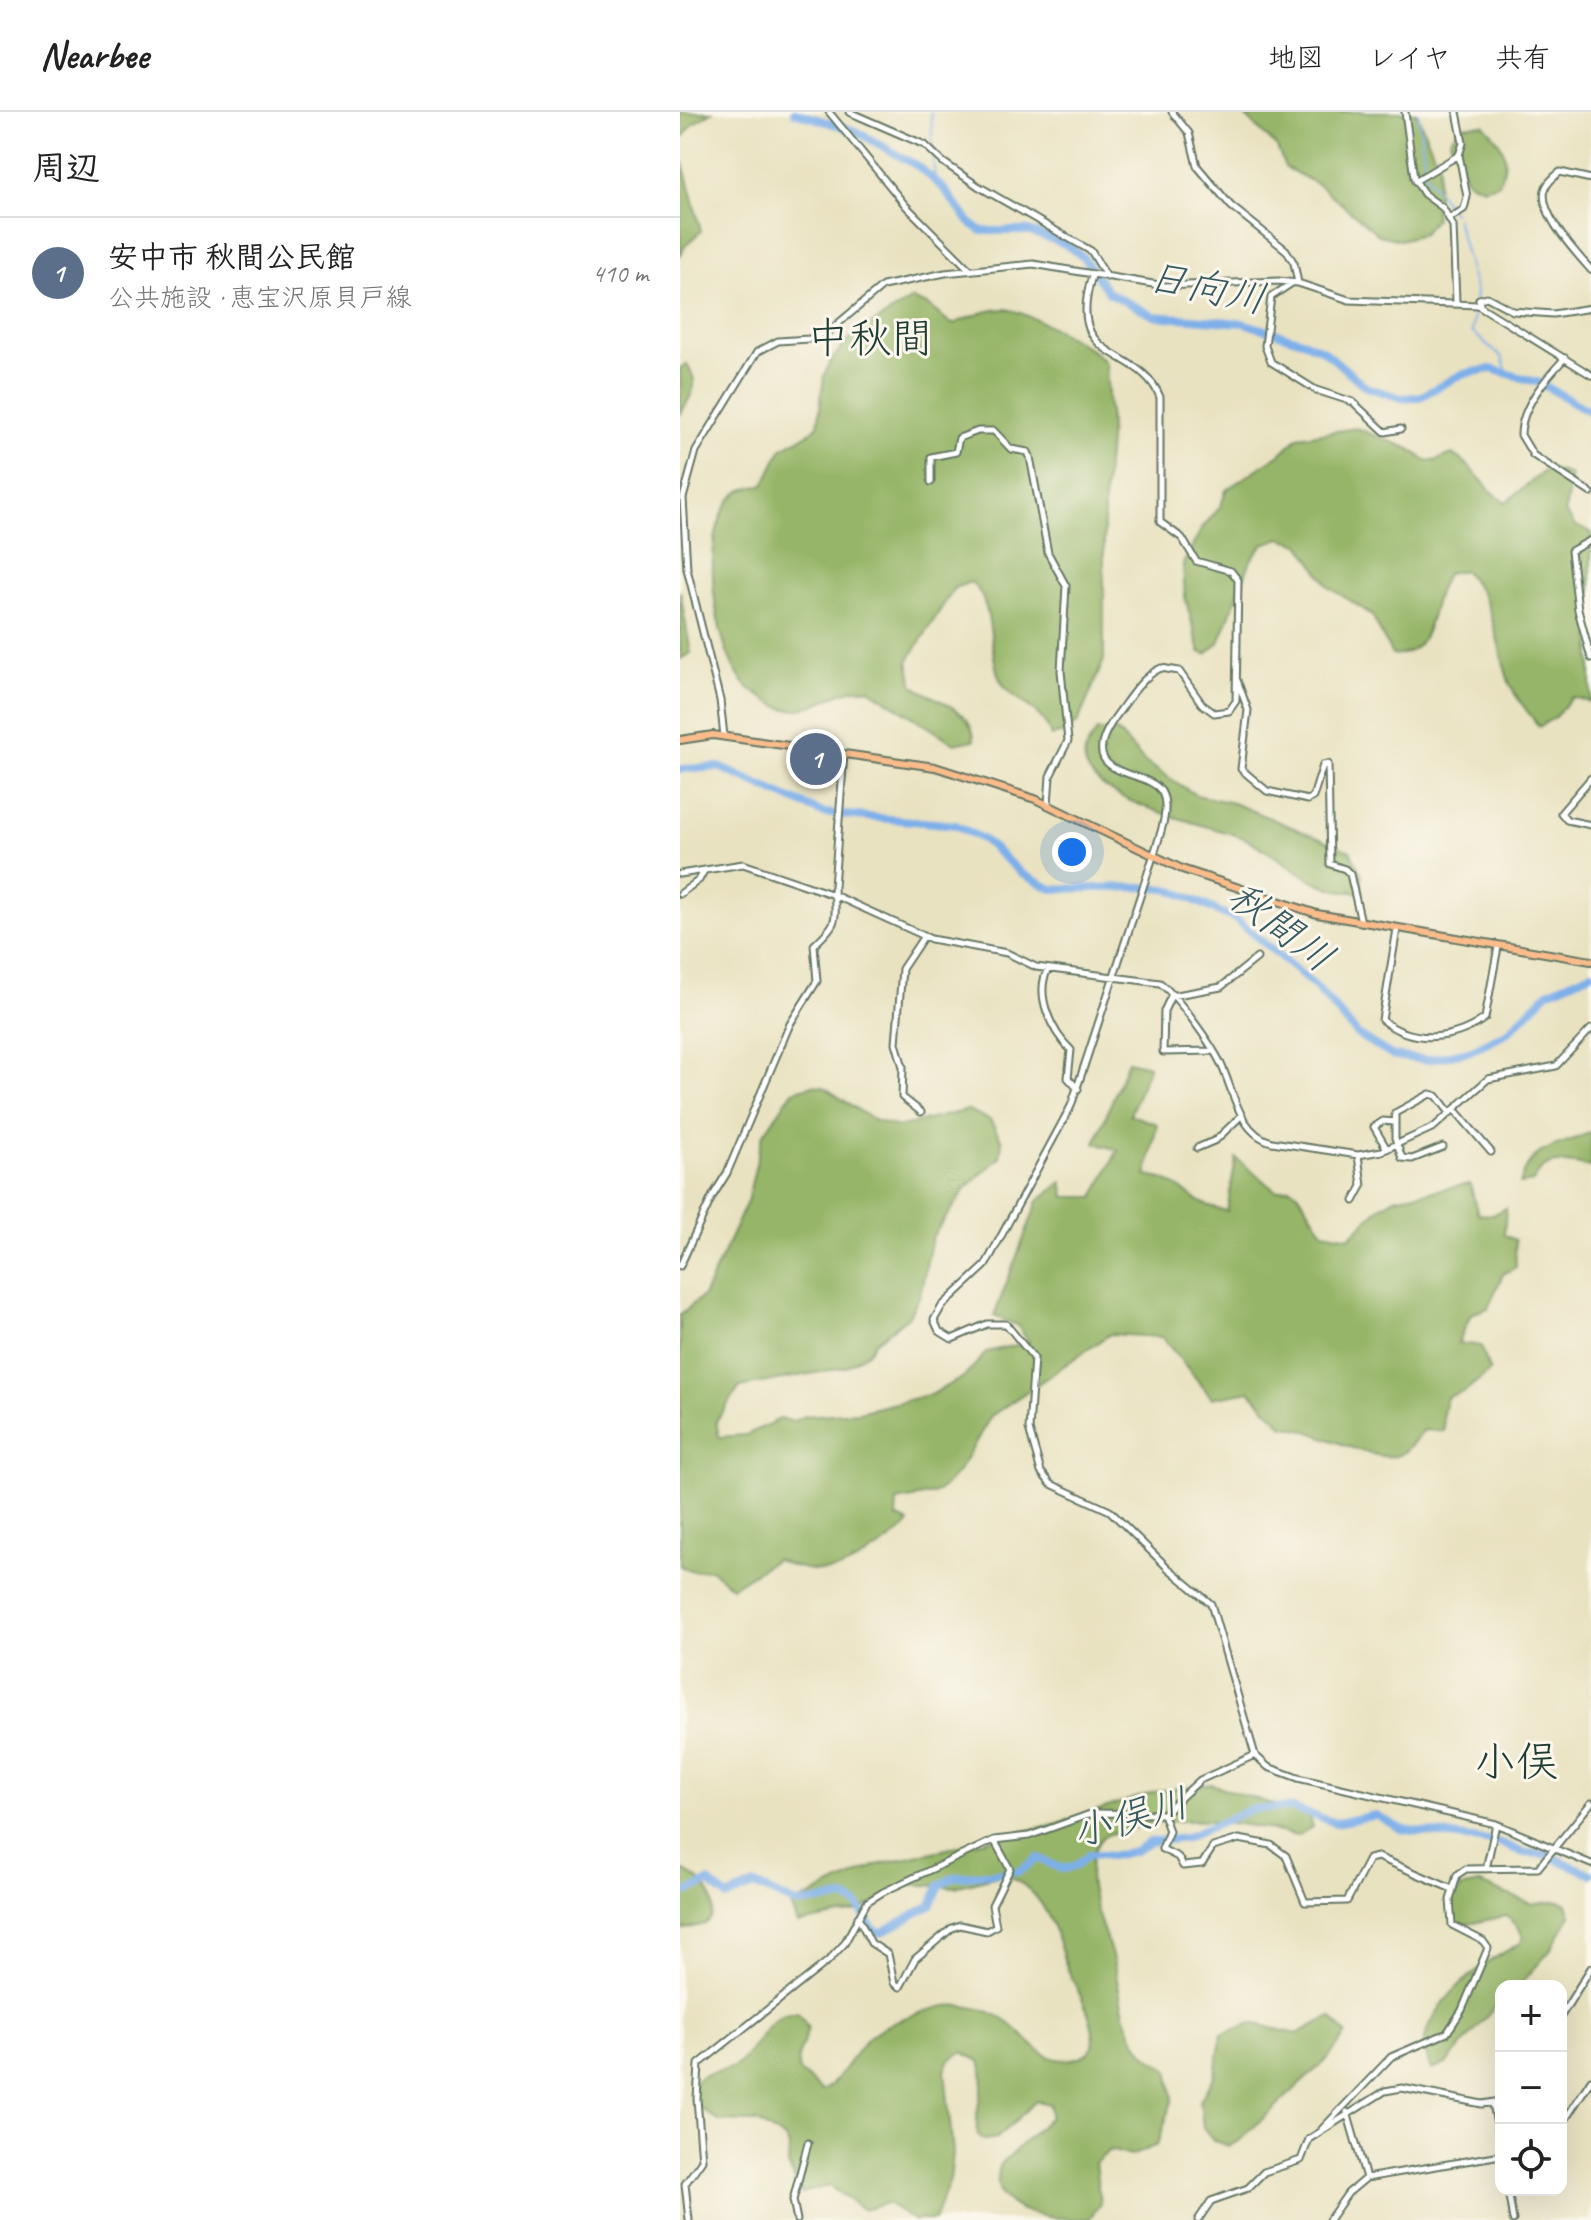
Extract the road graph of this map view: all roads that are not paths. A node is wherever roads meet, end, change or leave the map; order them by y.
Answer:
1 (829, 112) edge
2 (849, 112) edge
3 (881, 112) edge
4 (1172, 112) edge
5 (1405, 112) edge
6 (1457, 112) edge
7 (878, 122) junction
8 (1459, 155) junction
9 (1591, 179) edge
10 (1415, 181) junction
11 (1450, 218) junction
12 (970, 270) junction
13 (1591, 270) edge
14 (1094, 276) junction
15 (1105, 277) junction
16 (1295, 283) junction
17 (1456, 301) junction
18 (1477, 304) junction
19 (1591, 308) edge
20 (1565, 358) junction
21 (1591, 375) edge
22 (1401, 429) dead end
23 (931, 482) dead end
24 (1591, 493) edge
25 (1591, 540) edge
26 (1591, 658) edge
27 (1237, 679) junction
28 (724, 736) junction
29 (680, 740) edge
30 (844, 753) junction
31 (1591, 778) edge
32 (1048, 805) junction
33 (1591, 825) edge
34 (1153, 857) junction
35 (704, 870) junction
36 (680, 874) edge
37 (680, 894) edge
38 (834, 895) junction
39 (1361, 922) junction
40 (1397, 929) junction
41 (924, 936) junction
42 (1498, 947) junction
43 (1257, 958) dead end
44 (1591, 961) edge
45 (1048, 969) junction
46 (1115, 977) junction
47 (1171, 996) junction
48 (1591, 1029) edge
49 (1213, 1051) junction
50 (1078, 1089) junction
51 (921, 1112) dead end
52 (1453, 1112) junction
53 (1242, 1115) junction
54 (1395, 1122) junction
55 (1398, 1144) junction
56 (1443, 1147) dead end
57 (1197, 1148) dead end
58 (1387, 1149) junction
59 (1491, 1152) dead end
60 (1358, 1155) junction
61 (1354, 1201) dead end
62 (680, 1266) edge
63 (1255, 1755) junction
64 (1591, 1803) edge
65 (1163, 1814) junction
66 (1496, 1824) junction
67 (994, 1840) junction
68 (1553, 1849) junction
69 (1591, 1864) edge
70 (1486, 1869) junction
71 (1452, 1889) junction
72 (858, 1917) junction
73 (1591, 1968) edge
74 (1567, 2006) edge
75 (1591, 2080) edge
76 (1493, 2104) joint
77 (1347, 2112) junction
78 (1497, 2124) edge
79 (1562, 2124) edge
80 (1322, 2129) junction
81 (808, 2143) dead end
82 (1495, 2156) edge
83 (1366, 2178) junction
84 (1509, 2196) edge
85 (689, 2220) edge
86 (797, 2220) edge
87 (1198, 2220) edge
88 (1329, 2220) edge
89 (1513, 2220) edge

1 - 12 street
2 - 7 street
3 - 7 street
4 - 16 street
5 - 10 street
6 - 8 street
7 - 15 street
8 - 10 street
8 - 11 street
9 - 13 street
10 - 11 street
11 - 17 street
12 - 14 street
12 - 28 street
14 - 15 street
14 - 27 street
15 - 16 street
16 - 17 street
16 - 22 street
17 - 18 street
18 - 19 street
18 - 20 street
20 - 21 street
20 - 24 street
23 - 32 street
25 - 26 street
27 - 34 street
27 - 39 street
28 - 29 main road
28 - 30 main road
30 - 32 main road
30 - 38 street
31 - 33 street
32 - 34 main road
34 - 39 main road
34 - 46 street
35 - 36 street
35 - 37 street
35 - 38 street
38 - 41 street
38 - 62 street
39 - 40 main road
40 - 42 main road
40 - 42 street
41 - 45 street
41 - 51 street
42 - 44 main road
43 - 47 street
45 - 46 street
45 - 50 street
46 - 47 street
46 - 50 street
47 - 49 street
47 - 49 street
48 - 52 street
49 - 53 street
50 - 63 street
52 - 54 street
52 - 55 street
52 - 59 street
53 - 57 street
53 - 60 street
54 - 55 street
54 - 58 street
55 - 56 street
55 - 58 street
58 - 60 street
60 - 61 street
63 - 65 street
63 - 66 street
64 - 68 street
65 - 67 street
65 - 71 street
66 - 68 street
66 - 70 street
67 - 72 street
67 - 72 street
68 - 69 street
68 - 70 street
70 - 71 street
71 - 80 street
72 - 85 street
73 - 74 street
75 - 79 street
76 - 77 street
76 - 78 street
77 - 80 street
77 - 83 street
80 - 87 street
81 - 86 street
82 - 83 street
83 - 88 street
84 - 89 street

